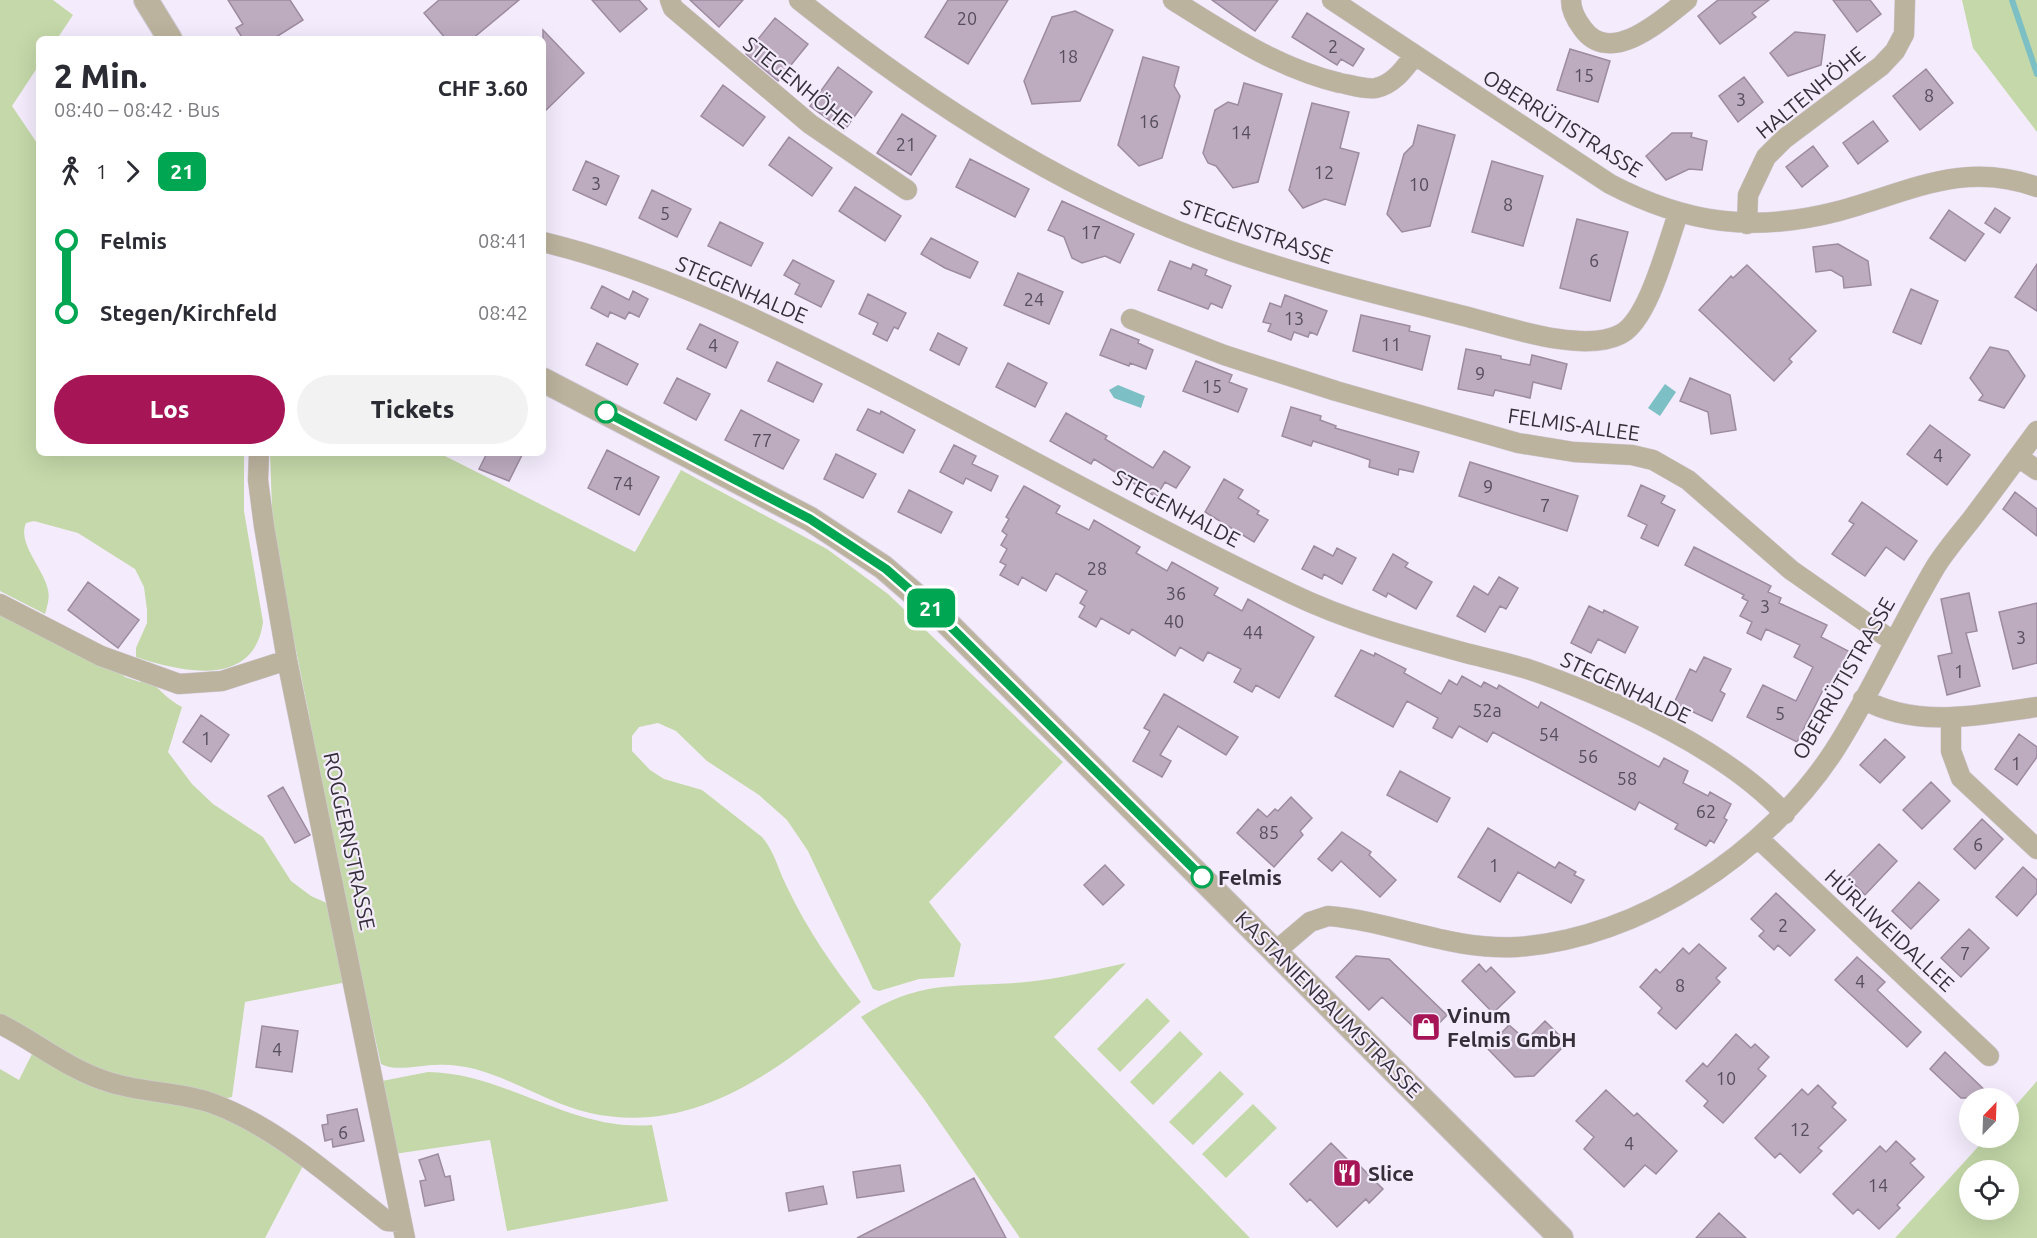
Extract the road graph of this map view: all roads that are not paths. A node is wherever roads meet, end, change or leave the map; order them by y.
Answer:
1 (146, 0) edge
2 (670, 0) edge
3 (799, 0) edge
4 (1173, 0) edge
5 (1332, 0) edge
6 (1571, 0) edge
7 (1687, 0) edge
8 (1905, 0) edge
9 (168, 36) edge
10 (1414, 56) junction
11 (2037, 187) edge
12 (907, 190) dead end
13 (1678, 214) junction
14 (1747, 224) junction
15 (546, 243) edge
16 (1131, 319) dead end
17 (546, 382) edge
18 (2037, 431) edge
19 (260, 456) edge
20 (2019, 457) junction
21 (2037, 470) edge
22 (0, 604) edge
23 (1894, 642) junction
24 (287, 660) junction
25 (1863, 699) junction
26 (2037, 707) edge
27 (1952, 719) junction
28 (1785, 814) junction
29 (1759, 839) junction
30 (2037, 849) edge
31 (1276, 951) junction
32 (0, 1024) edge
33 (1989, 1056) dead end
34 (403, 1230) edge
35 (1561, 1238) edge

1 - 9 street
2 - 12 street, STEGENHÖHE
3 - 13 street, STEGENSTRASSE
4 - 10 street
5 - 10 street, OBERRÜTISTRASSE
6 - 7 street
8 - 14 street, HALTENHÖHE
10 - 13 street, OBERRÜTISTRASSE
11 - 14 street, OBERRÜTISTRASSE
13 - 14 street, OBERRÜTISTRASSE
15 - 28 street, STEGENHALDE
16 - 23 street, FELMIS-ALLEE
17 - 31 street, KASTANIENBAUMSTRASSE
18 - 20 street, OBERRÜTISTRASSE
19 - 24 street, ROGGERNSTRASSE
20 - 21 street
20 - 23 street, OBERRÜTISTRASSE
22 - 24 street
23 - 25 street, OBERRÜTISTRASSE
24 - 34 street, ROGGERNSTRASSE
25 - 27 street
25 - 28 street, OBERRÜTISTRASSE
26 - 27 street
27 - 30 street
28 - 29 street, OBERRÜTISTRASSE
29 - 31 street, OBERRÜTISTRASSE
29 - 33 street, HÜRLIWEIDALLEE
31 - 35 street, KASTANIENBAUMSTRASSE
32 - 34 street

